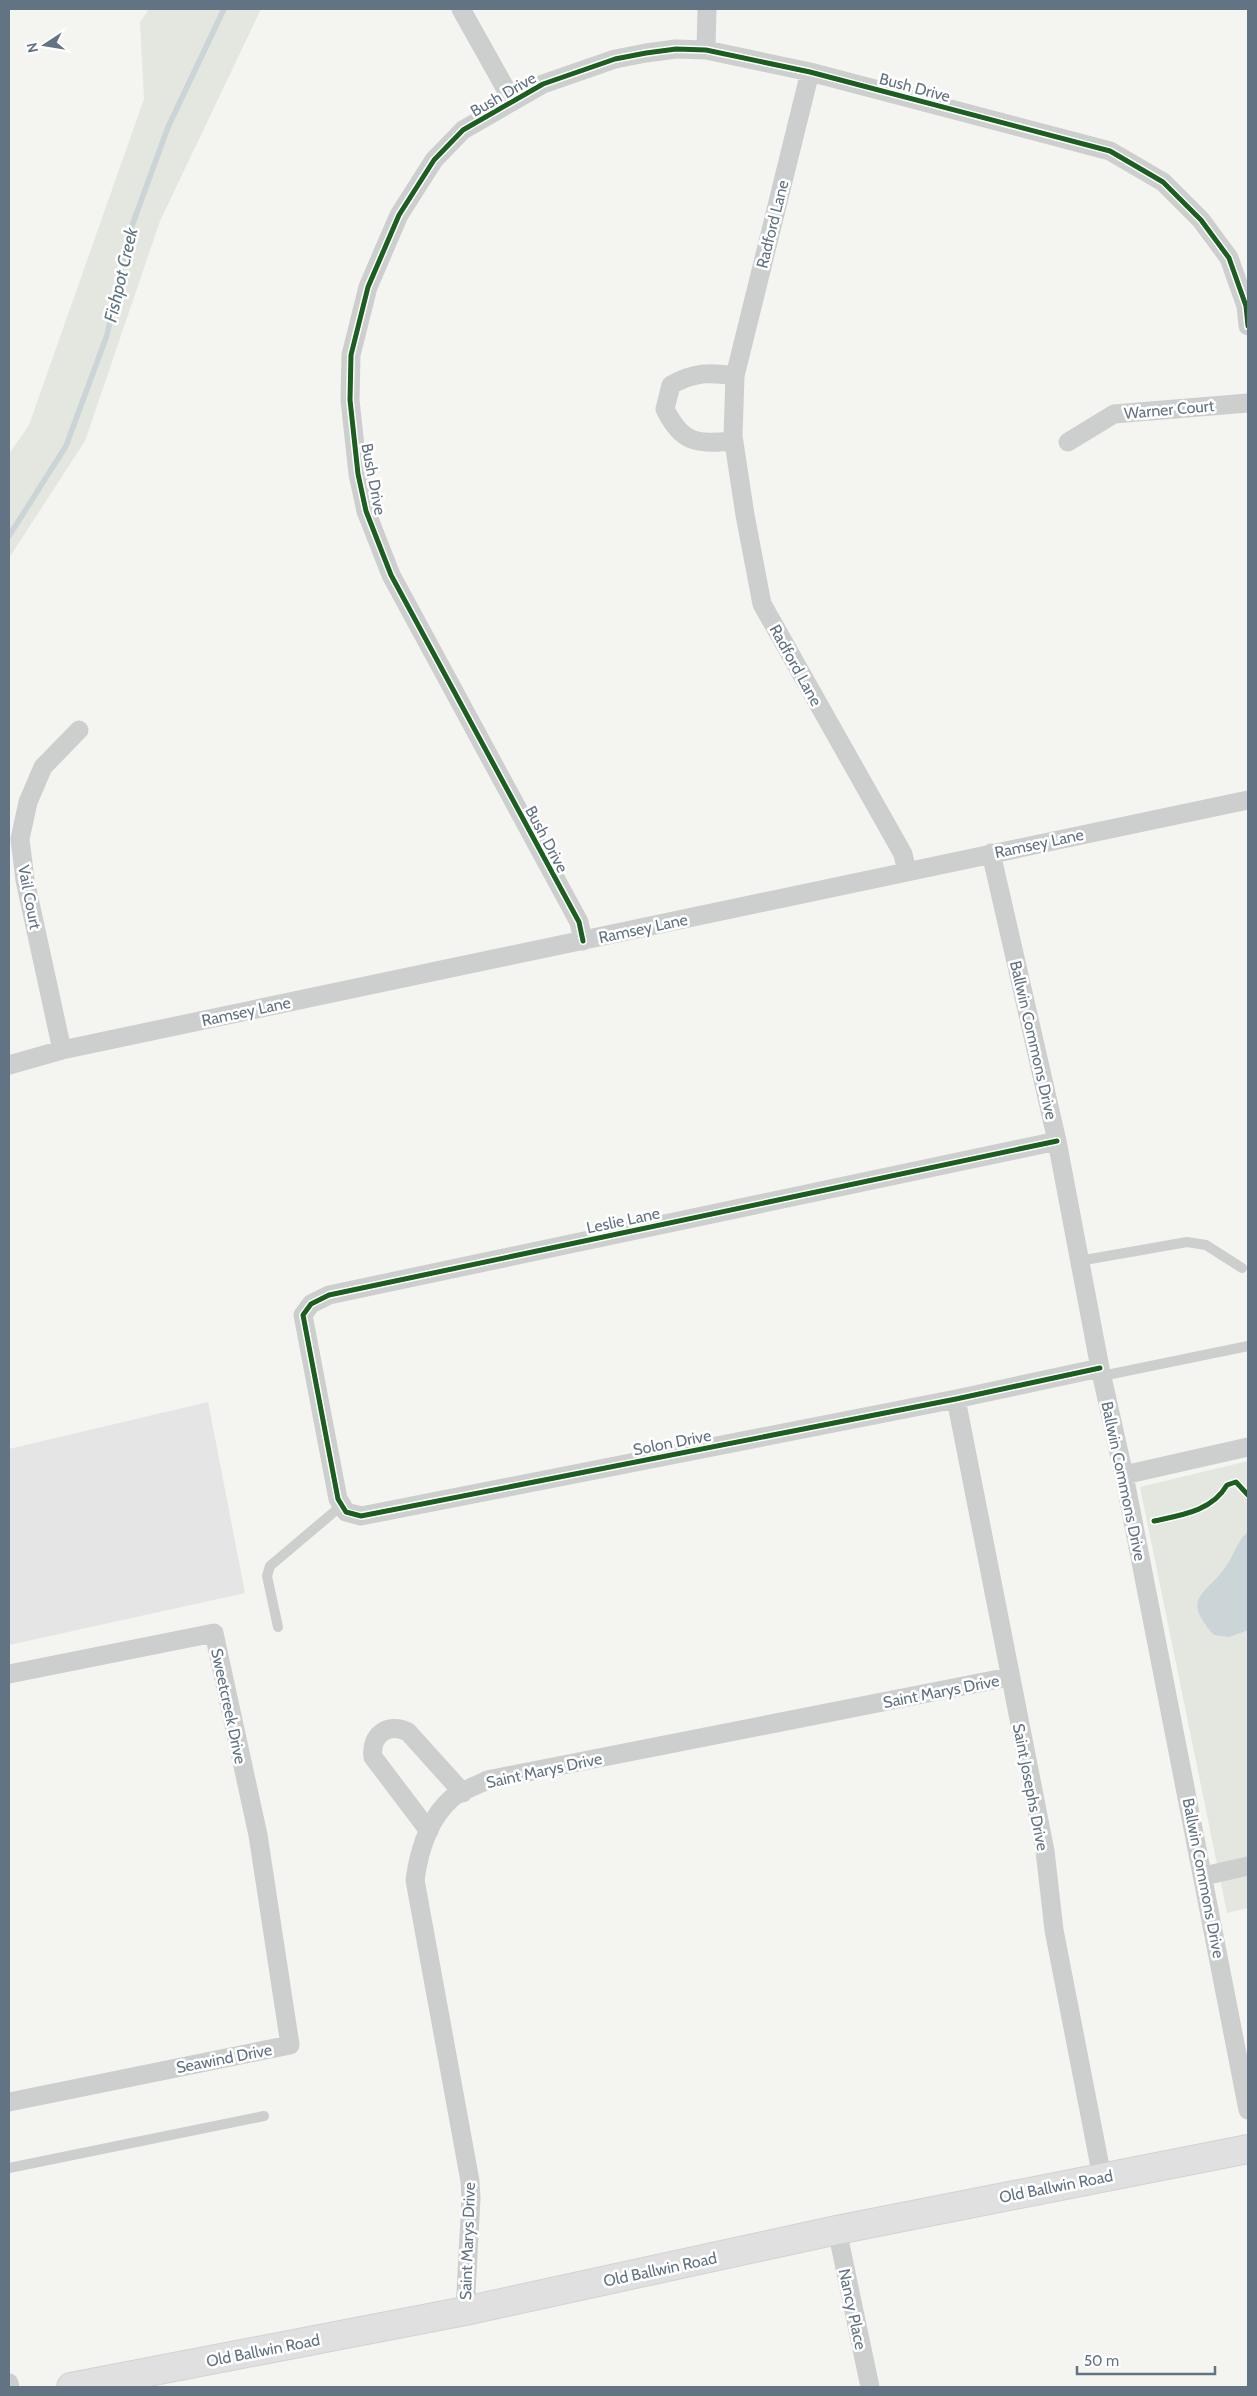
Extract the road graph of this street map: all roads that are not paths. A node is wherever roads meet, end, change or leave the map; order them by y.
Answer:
1 (461, 9) edge
2 (707, 9) edge
3 (706, 50) junction
4 (810, 72) junction
5 (512, 100) junction
6 (1248, 326) edge
7 (735, 376) junction
8 (1248, 403) edge
9 (733, 441) junction
10 (1068, 442) dead end
11 (79, 730) dead end
12 (1248, 800) edge
13 (991, 853) junction
14 (907, 872) junction
15 (583, 941) junction
16 (62, 1050) junction
17 (9, 1065) edge
18 (1057, 1142) junction
19 (1079, 1261) junction
20 (1242, 1268) dead end
21 (1248, 1346) edge
22 (1101, 1372) junction
23 (956, 1399) junction
24 (1248, 1448) edge
25 (1124, 1474) junction
26 (341, 1506) junction
27 (278, 1627) dead end
28 (9, 1674) edge
29 (1009, 1677) junction
30 (463, 1792) junction
31 (430, 1831) junction
32 (258, 1835) joint
33 (1248, 1866) edge
34 (1204, 1876) junction
35 (9, 2102) edge
36 (1248, 2110) edge
37 (264, 2116) dead end
38 (1248, 2149) edge
39 (9, 2168) edge
40 (1102, 2177) junction
41 (837, 2230) junction
42 (464, 2311) junction
43 (9, 2383) edge
44 (10, 2387) edge
45 (71, 2387) edge
46 (870, 2387) edge

1 - 5 street
2 - 3 street
3 - 4 street, Bush Drive
3 - 5 street, Bush Drive
4 - 6 street, Bush Drive
4 - 7 street, Radford Lane
5 - 15 street, Bush Drive
7 - 9 street, Radford Lane
7 - 9 street
8 - 10 street, Warner Court
9 - 14 street, Radford Lane
11 - 16 street, Vail Court
12 - 13 street, Ramsey Lane
13 - 14 street, Ramsey Lane
13 - 18 street, Ballwin Commons Drive
14 - 15 street, Ramsey Lane
15 - 16 street, Ramsey Lane
16 - 17 street, Ramsey Lane
18 - 19 street, Ballwin Commons Drive
18 - 26 street, Leslie Lane
19 - 20 lane
19 - 22 street, Ballwin Commons Drive
21 - 22 lane
22 - 23 street, Solon Drive
22 - 25 street, Ballwin Commons Drive
23 - 26 street, Solon Drive
23 - 29 street, Saint Josephs Drive
24 - 25 street
25 - 34 street, Ballwin Commons Drive
26 - 27 lane
28 - 32 street, Sweetcreek Drive
29 - 30 street, Saint Marys Drive
29 - 40 street, Saint Josephs Drive
30 - 31 street, Saint Marys Drive
30 - 31 street
31 - 42 street, Saint Marys Drive
32 - 35 street, Seawind Drive
33 - 34 street
34 - 36 street, Ballwin Commons Drive
37 - 39 lane
38 - 40 street, Old Ballwin Road
40 - 41 street, Old Ballwin Road
41 - 42 street, Old Ballwin Road
41 - 46 street, Nancy Place
42 - 45 street, Old Ballwin Road
43 - 44 street

